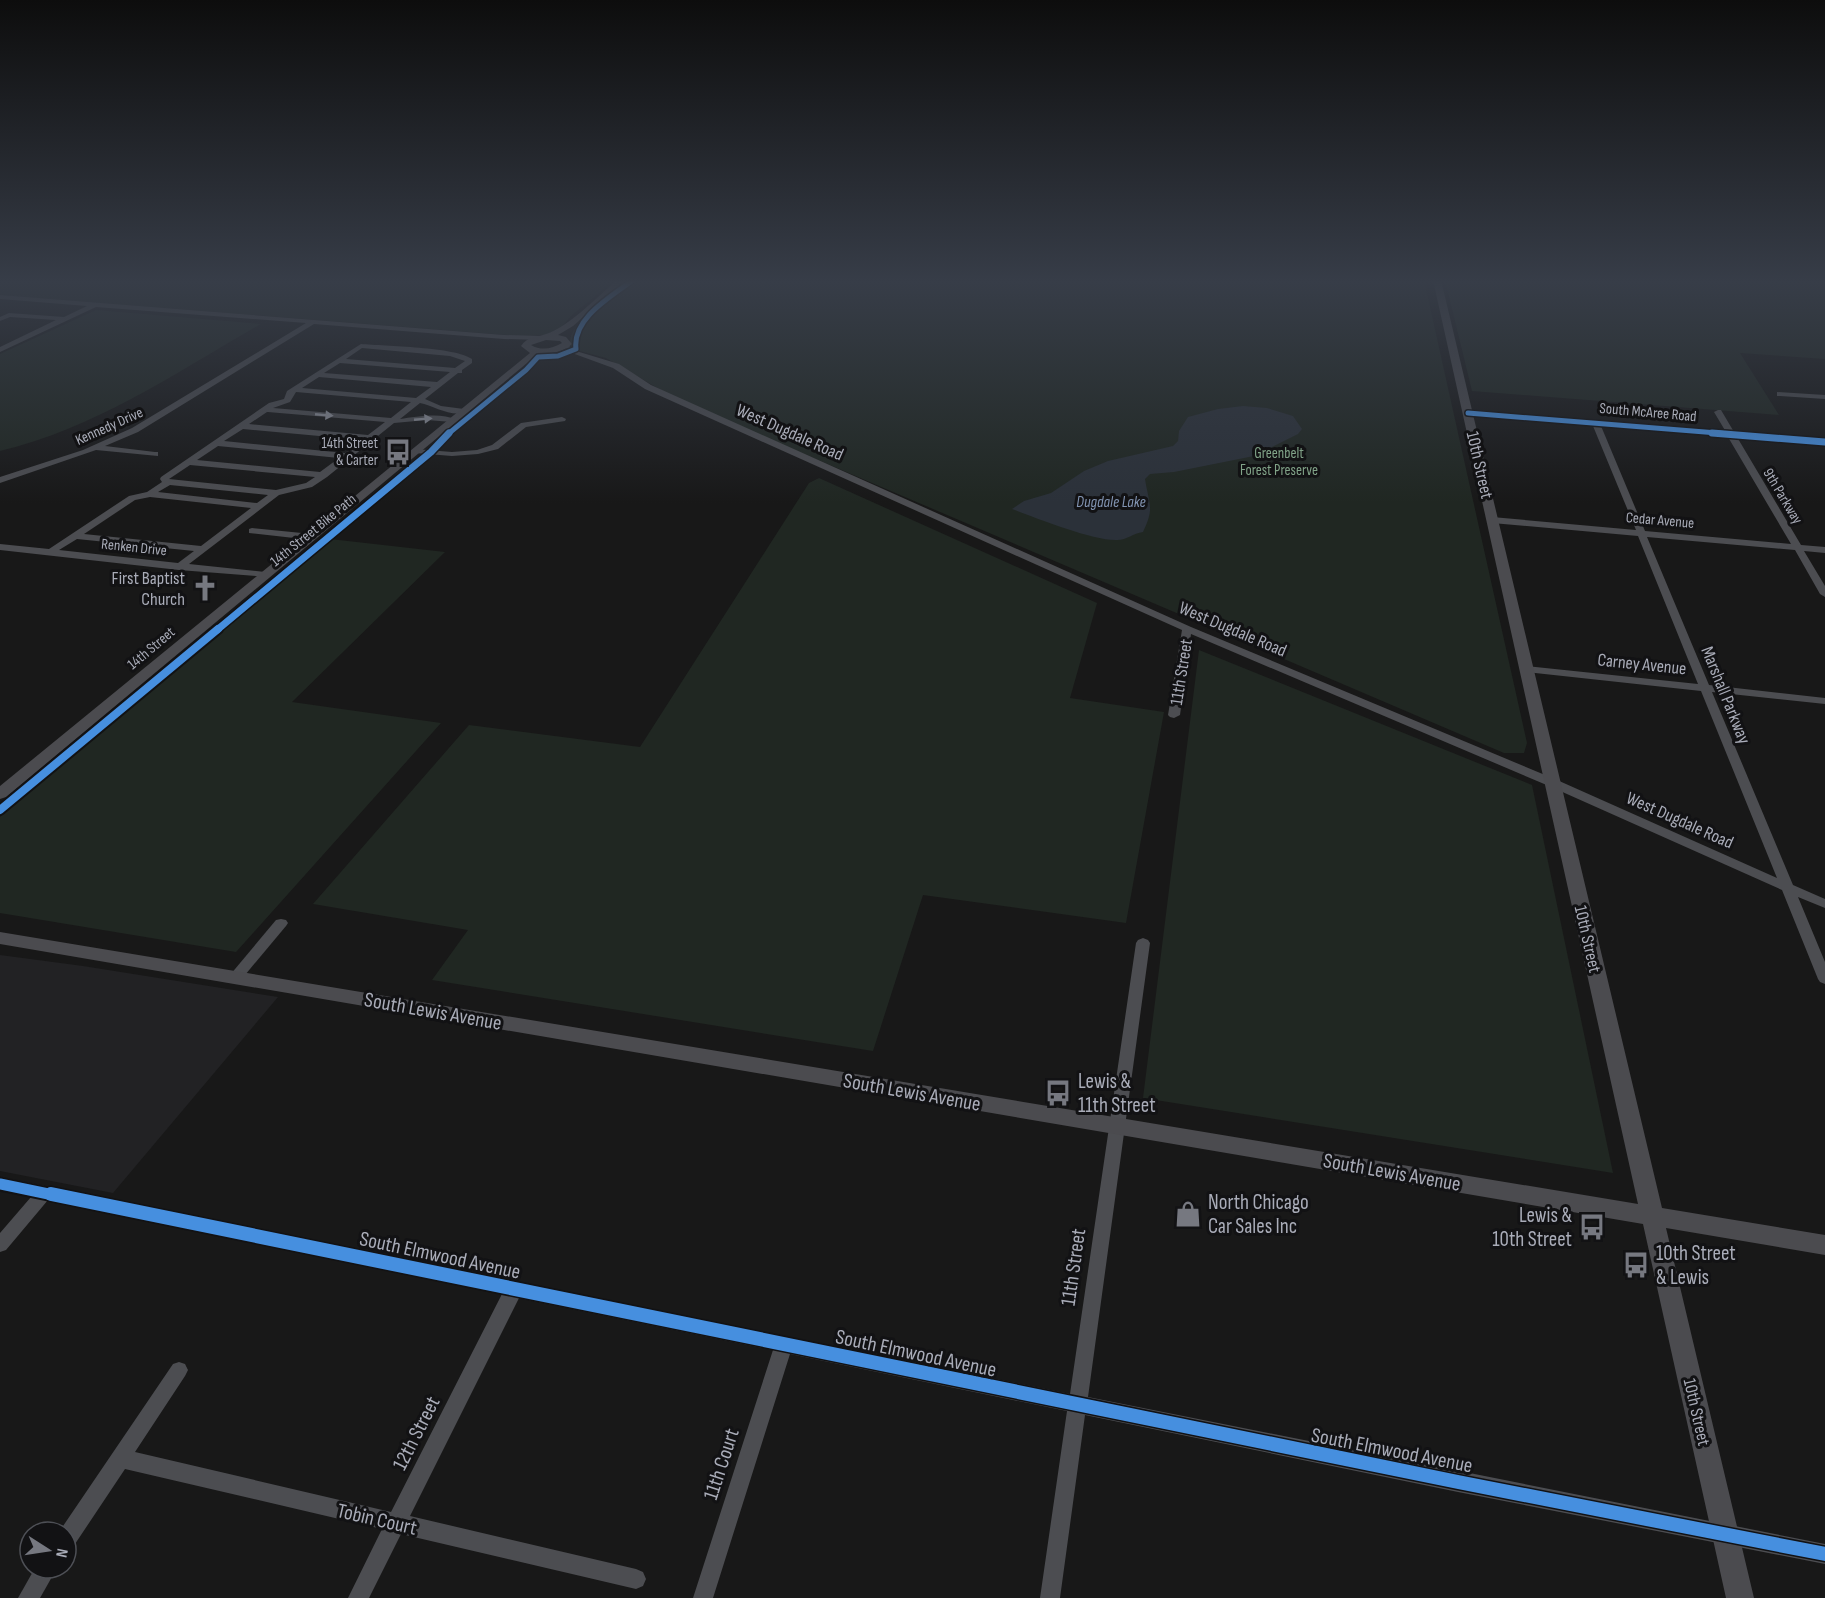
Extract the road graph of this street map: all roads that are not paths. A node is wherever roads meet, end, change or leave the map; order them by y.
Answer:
1 (260, 355) edge
2 (348, 355) edge
3 (454, 355) edge
4 (523, 355) edge
5 (536, 355) edge
6 (564, 355) edge
7 (582, 355) edge
8 (1454, 355) edge
9 (339, 361) junction
10 (517, 366) junction
11 (459, 371) junction
12 (317, 375) junction
13 (632, 377) junction
14 (440, 386) junction
15 (295, 390) junction
16 (1780, 394) dead end
17 (1825, 397) edge
18 (419, 401) junction
19 (266, 409) junction
20 (464, 411) junction
21 (1718, 412) dead end
22 (1468, 413) junction
23 (562, 419) dead end
24 (452, 420) junction
25 (394, 421) junction
26 (1596, 423) junction
27 (241, 426) junction
28 (1731, 434) junction
29 (372, 438) junction
30 (1825, 441) edge
31 (215, 444) junction
32 (96, 448) junction
33 (415, 451) junction
34 (155, 454) dead end
35 (348, 456) junction
36 (187, 462) junction
37 (324, 475) junction
38 (0, 480) edge
39 (168, 482) junction
40 (276, 493) junction
41 (150, 494) junction
42 (259, 506) junction
43 (1492, 520) junction
44 (252, 531) dead end
45 (1642, 534) junction
46 (75, 536) junction
47 (312, 537) junction
48 (0, 547) edge
49 (1798, 548) junction
50 (202, 549) junction
51 (1825, 550) edge
52 (51, 552) junction
53 (179, 567) junction
54 (265, 575) junction
55 (1825, 594) edge
56 (1187, 629) junction
57 (1526, 669) junction
58 (1705, 688) junction
59 (1825, 701) edge
60 (1174, 715) dead end
61 (1553, 783) junction
62 (0, 794) edge
63 (1786, 886) junction
64 (1825, 904) edge
65 (281, 923) dead end
66 (0, 938) edge
67 (1143, 943) dead end
68 (235, 978) junction
69 (1825, 979) edge
70 (1116, 1126) junction
71 (0, 1184) edge
72 (44, 1193) junction
73 (1652, 1216) junction
74 (0, 1245) edge
75 (1825, 1245) edge
76 (514, 1289) junction
77 (784, 1344) junction
78 (179, 1370) dead end
79 (1077, 1404) junction
80 (119, 1458) junction
81 (78, 1521) edge
82 (396, 1523) junction
83 (1725, 1534) junction
84 (1825, 1554) edge
85 (636, 1579) dead end
86 (40, 1580) edge
87 (28, 1598) edge
88 (358, 1598) edge
89 (703, 1598) edge
90 (1050, 1598) edge
91 (1740, 1598) edge

1 - 32 street, Kennedy Drive
2 - 9 street
3 - 11 street
4 - 10 street, 14th Street
5 - 10 street, 14th Street
6 - 13 street
7 - 13 street
8 - 22 street, 10th Street
9 - 11 street
9 - 12 street
10 - 20 street, 14th Street
11 - 14 street
12 - 14 street
12 - 15 street
13 - 56 street, West Dugdale Road
14 - 18 street
15 - 18 street
15 - 19 street
16 - 17 street
18 - 20 street
18 - 25 street
19 -> 25 street
19 - 27 street
20 - 24 street, 14th Street
21 - 28 street, 9th Parkway
22 - 26 street, South McAree Road
22 - 43 street, 10th Street
23 - 33 street
25 -> 24 street
24 - 33 street, 14th Street
25 - 29 street
26 - 28 street, South McAree Road
26 - 45 street, Marshall Parkway
27 - 29 street
27 - 31 street
28 - 30 street, South McAree Road
28 - 49 street, 9th Parkway
29 - 35 street
31 - 35 street
31 - 36 street
32 - 34 street
32 - 38 street, Kennedy Drive
33 - 47 street, 14th Street
35 - 37 street
36 - 37 street
36 - 39 street
37 - 40 street
39 - 40 street
39 - 41 street
40 - 42 street
41 - 42 street
41 - 46 street
42 - 50 street
43 - 45 street, Cedar Avenue
43 - 57 street, 10th Street
44 - 47 street
45 - 49 street, Cedar Avenue
45 - 58 street, Marshall Parkway
46 - 50 street
46 - 52 street
47 - 54 street, 14th Street
48 - 52 street, Renken Drive
49 - 51 street, Cedar Avenue
49 - 55 street, 9th Parkway
50 - 53 street
52 - 53 street, Renken Drive
53 - 54 street, Renken Drive
54 - 62 street, 14th Street
56 - 60 street, 11th Street
56 - 61 street, West Dugdale Road
57 - 58 street, Carney Avenue
57 - 61 street, 10th Street
58 - 59 street, Carney Avenue
58 - 63 street, Marshall Parkway
61 - 63 street, West Dugdale Road
61 - 73 street, 10th Street
63 - 64 street, West Dugdale Road
63 - 69 street, Marshall Parkway
65 - 68 street
66 - 68 street, South Lewis Avenue
67 - 70 street, 11th Street
68 - 70 street, South Lewis Avenue
70 - 73 street, South Lewis Avenue
70 - 79 street, 11th Street
71 - 72 street, South Elmwood Avenue
72 - 74 street
72 - 76 street, South Elmwood Avenue
73 - 75 street, South Lewis Avenue
73 - 83 street, 10th Street
76 - 77 street, South Elmwood Avenue
76 - 82 street, 12th Street
77 - 79 street, South Elmwood Avenue
77 - 89 street, 11th Court
78 - 80 street
79 - 83 street, South Elmwood Avenue
79 - 90 street, 11th Street
80 - 81 street
80 - 82 street, Tobin Court
82 - 85 street, Tobin Court
82 - 88 street, 12th Street
83 - 84 street, South Elmwood Avenue
83 - 91 street, 10th Street
86 - 87 street

